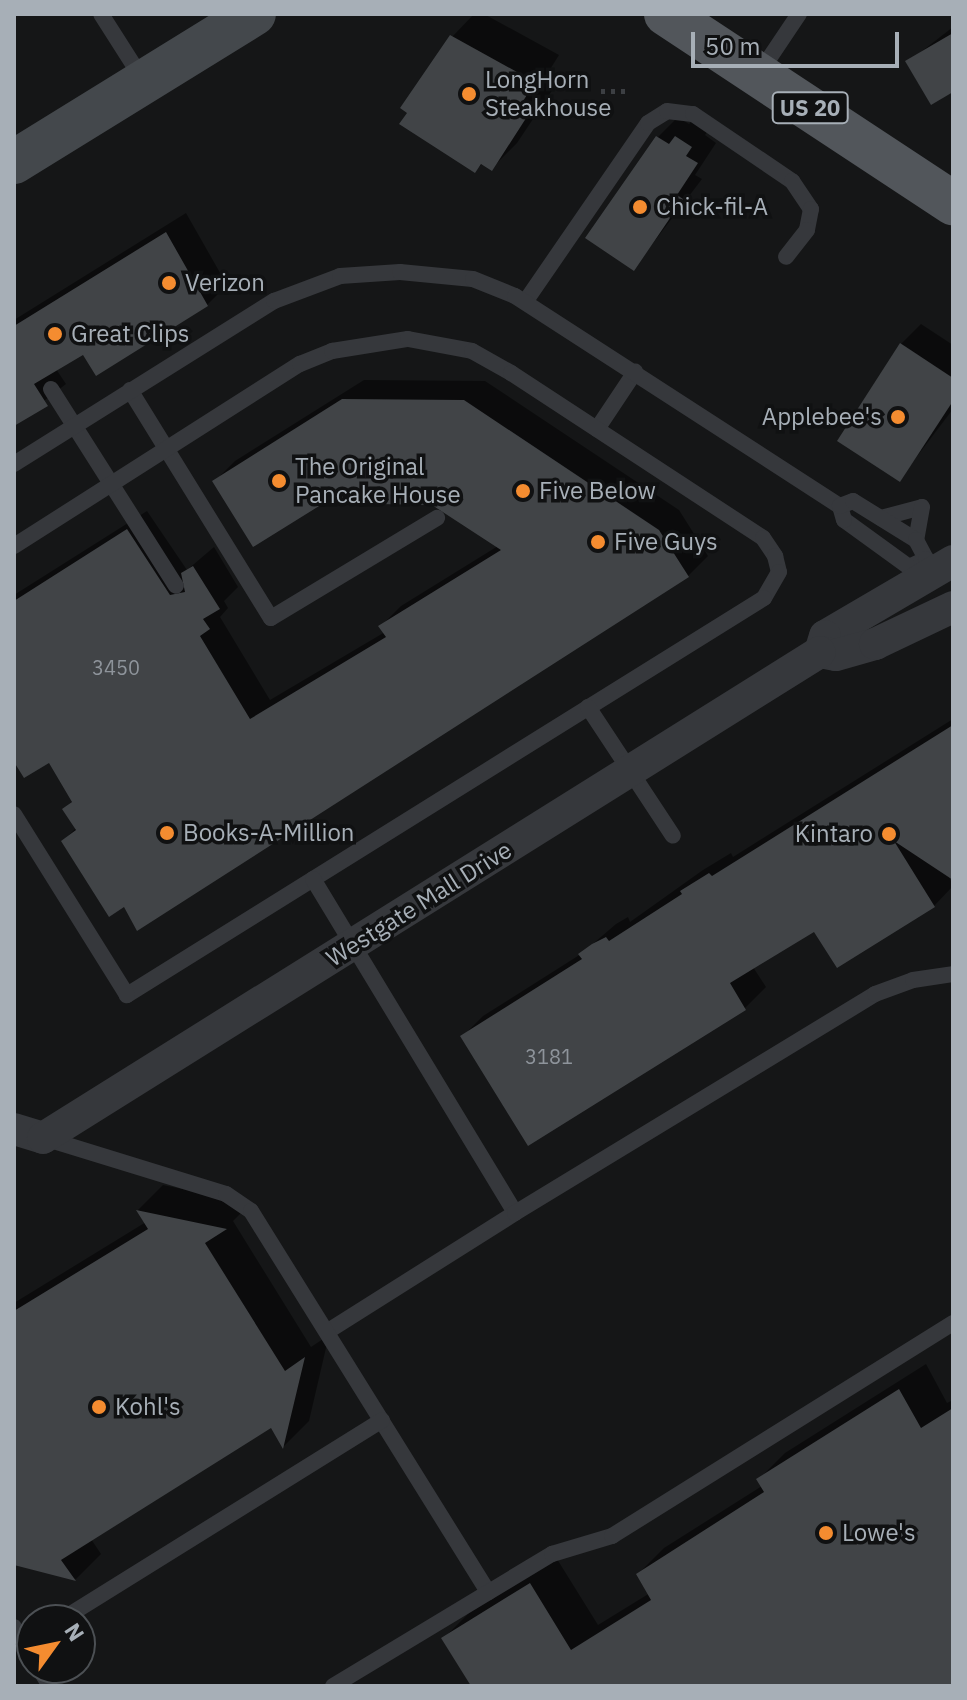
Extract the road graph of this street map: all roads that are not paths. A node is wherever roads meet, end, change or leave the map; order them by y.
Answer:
1 (101, 14) edge
2 (254, 14) edge
3 (666, 14) edge
4 (799, 14) edge
5 (758, 74) junction
6 (144, 82) junction
7 (14, 162) edge
8 (950, 196) edge
9 (786, 257) dead end
10 (525, 302) junction
11 (635, 372) junction
12 (51, 389) dead end
13 (130, 390) junction
14 (75, 425) junction
15 (597, 429) junction
16 (166, 449) junction
17 (14, 464) edge
18 (113, 483) junction
19 (840, 506) junction
20 (437, 518) dead end
21 (881, 518) junction
22 (916, 540) junction
23 (14, 546) edge
24 (943, 566) edge
25 (176, 586) dead end
26 (953, 607) edge
27 (820, 652) junction
28 (588, 707) junction
29 (630, 772) junction
30 (14, 814) edge
31 (673, 836) dead end
32 (313, 879) junction
33 (352, 945) junction
34 (953, 974) edge
35 (28, 1134) edge
36 (515, 1213) junction
37 (953, 1323) edge
38 (328, 1331) junction
39 (382, 1420) junction
40 (488, 1592) junction
41 (87, 1604) edge
42 (333, 1686) edge

1 - 6 lane
2 - 6 street
3 - 5 main road, US 20
4 - 5 lane
5 - 8 main road, US 20
6 - 7 street
9 - 10 lane
10 - 11 lane
10 - 13 lane
11 - 15 lane
11 - 19 lane
12 - 14 lane
13 - 14 lane
13 - 16 lane
14 - 17 lane
14 - 18 lane
15 - 16 lane
15 - 28 lane
16 - 18 lane
16 - 20 lane
18 - 23 lane
18 - 25 lane
19 - 21 lane
19 - 24 lane
21 - 22 lane
21 - 22 lane
22 - 24 lane
24 - 27 street, Westgate Mall Drive
26 - 27 street, Westgate Mall Drive
27 - 29 street, Westgate Mall Drive
28 - 29 lane
28 - 32 lane
29 - 31 lane
29 - 33 street, Westgate Mall Drive
30 - 32 lane
32 - 33 lane
33 - 35 street, Westgate Mall Drive
33 - 36 lane
34 - 36 lane
35 - 38 lane
36 - 38 lane
37 - 40 lane
38 - 39 lane
39 - 40 lane
39 - 41 lane
40 - 42 lane

